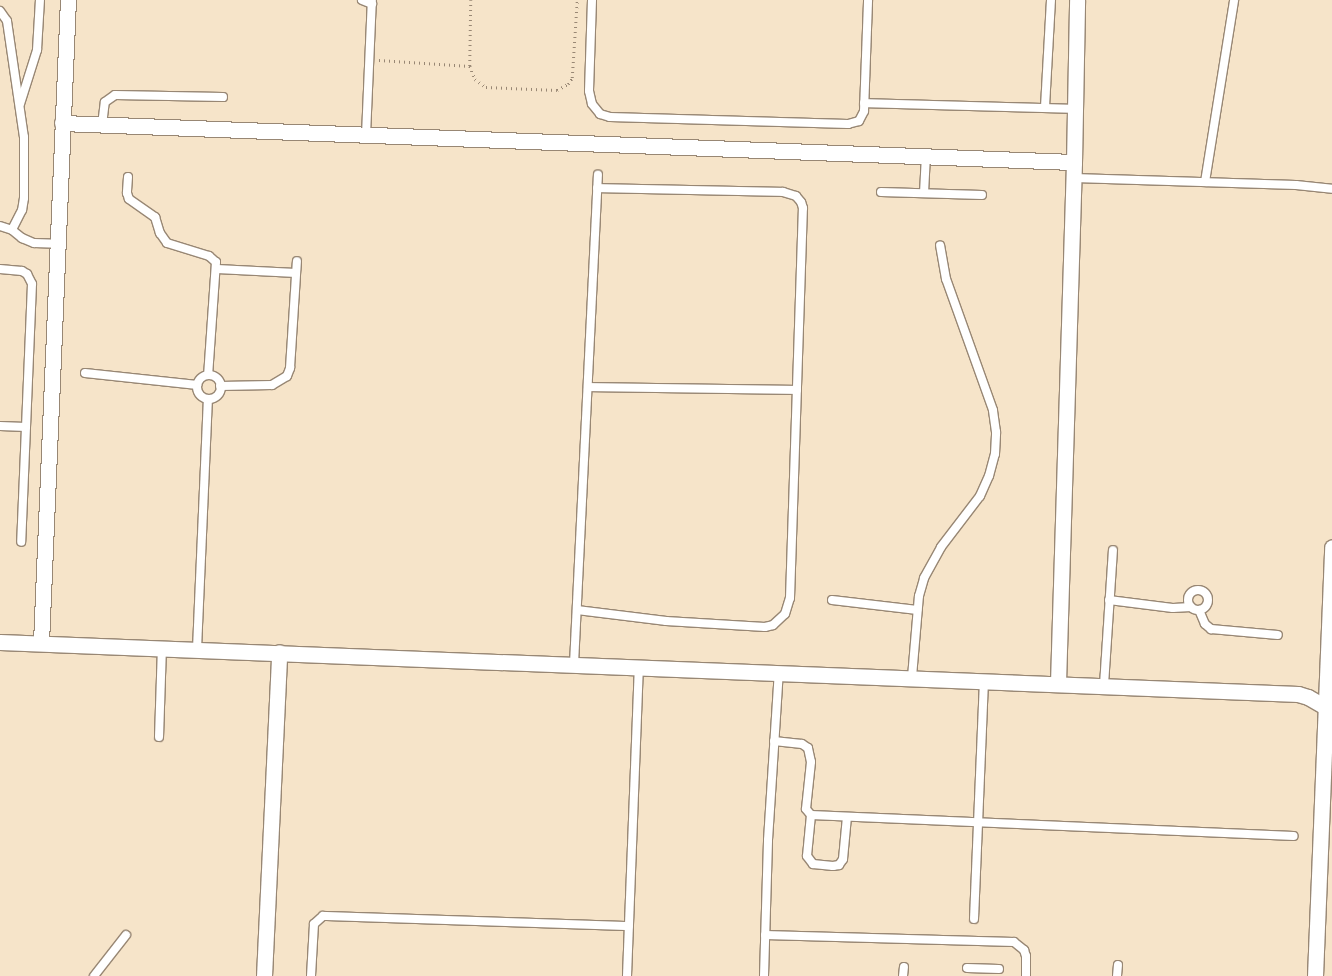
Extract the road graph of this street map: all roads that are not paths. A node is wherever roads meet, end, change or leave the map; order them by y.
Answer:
1 (40, 0) edge
2 (68, 0) edge
3 (362, 0) edge
4 (592, 0) edge
5 (868, 0) edge
6 (1050, 0) edge
7 (1077, 0) edge
8 (1234, 0) edge
9 (372, 2) edge
10 (0, 11) edge
11 (223, 97) dead end
12 (864, 103) junction
13 (19, 106) junction
14 (1045, 107) junction
15 (1075, 109) junction
16 (62, 123) junction
17 (102, 125) junction
18 (366, 135) junction
19 (926, 156) junction
20 (1074, 162) junction
21 (598, 175) dead end
22 (128, 177) dead end
23 (1074, 178) junction
24 (1205, 182) junction
25 (597, 188) junction
26 (1332, 189) edge
27 (881, 192) dead end
28 (924, 193) junction
29 (982, 195) dead end
30 (0, 226) edge
31 (12, 230) junction
32 (57, 244) junction
33 (940, 246) dead end
34 (297, 261) dead end
35 (217, 269) junction
36 (0, 270) edge
37 (296, 273) junction
38 (85, 373) dead end
39 (208, 375) junction
40 (197, 385) junction
41 (220, 386) junction
42 (588, 387) junction
43 (797, 390) junction
44 (208, 399) junction
45 (0, 426) edge
46 (26, 427) junction
47 (21, 542) dead end
48 (1332, 547) edge
49 (1113, 550) dead end
50 (832, 600) dead end
51 (1109, 600) junction
52 (1191, 607) junction
53 (577, 610) junction
54 (918, 610) junction
55 (1199, 610) junction
56 (1278, 635) dead end
57 (0, 642) edge
58 (41, 643) junction
59 (162, 648) junction
60 (197, 649) junction
61 (279, 652) junction
62 (574, 664) junction
63 (639, 666) junction
64 (779, 672) junction
65 (912, 677) junction
66 (984, 680) junction
67 (1326, 680) junction
68 (1058, 683) junction
69 (1104, 684) junction
70 (1298, 694) junction
71 (1325, 707) junction
72 (159, 737) dead end
73 (774, 741) junction
74 (811, 816) junction
75 (848, 818) junction
76 (978, 823) junction
77 (1294, 836) dead end
78 (974, 919) dead end
79 (629, 926) junction
80 (126, 935) dead end
81 (764, 935) junction
82 (1118, 965) dead end
83 (904, 967) dead end
84 (967, 968) dead end
85 (999, 969) dead end
86 (980, 972) edge
87 (94, 976) edge
88 (264, 976) edge
89 (311, 976) edge
90 (627, 976) edge
91 (764, 976) edge
92 (903, 976) edge
93 (1026, 976) edge
94 (1117, 976) edge
95 (1315, 976) edge

1 - 13 lane
2 - 16 street
3 - 9 lane
4 - 12 lane
5 - 12 lane
6 - 14 lane
7 - 15 street
8 - 24 lane
9 - 18 lane
10 - 13 lane
11 - 17 lane
12 - 14 lane
13 - 31 lane
14 - 15 lane
15 - 20 street
16 - 17 street
16 - 32 street
17 - 18 street
18 - 19 street
19 - 20 street
19 - 28 lane
20 - 23 street
21 - 25 lane
22 - 35 lane
23 - 24 lane
23 - 68 street
24 - 26 lane
25 - 42 lane
25 - 43 lane
27 - 28 lane
28 - 29 lane
30 - 31 lane
31 - 32 lane
32 - 58 street
33 - 54 lane
34 - 37 lane
35 - 37 lane
35 - 39 lane
36 - 46 lane
37 - 41 lane
38 - 40 lane
39 - 40 lane
39 - 41 lane
40 - 44 lane
41 - 44 lane
42 - 43 lane
42 - 53 lane
43 - 53 lane
44 - 60 lane
45 - 46 lane
46 - 47 lane
48 - 67 street
49 - 51 lane
50 - 54 lane
51 - 52 lane
51 - 69 lane
52 - 55 lane
52 - 55 lane
53 - 62 lane
54 - 65 lane
55 - 56 lane
57 - 58 street
58 - 59 street
59 - 60 street
59 - 72 lane
60 - 61 street
61 - 62 street
61 - 88 street
62 - 63 street
63 - 64 street
63 - 79 lane
64 - 65 street
64 - 73 lane
65 - 66 street
66 - 68 street
66 - 76 lane
67 - 70 street
67 - 71 street
68 - 69 street
69 - 70 street
70 - 71 street
71 - 95 street
73 - 74 lane
73 - 81 lane
74 - 75 lane
74 - 75 lane
75 - 76 lane
76 - 77 lane
76 - 78 lane
79 - 89 lane
79 - 90 lane
80 - 87 lane
81 - 91 lane
81 - 93 lane
82 - 94 lane
83 - 92 lane
84 - 86 lane
85 - 86 lane

